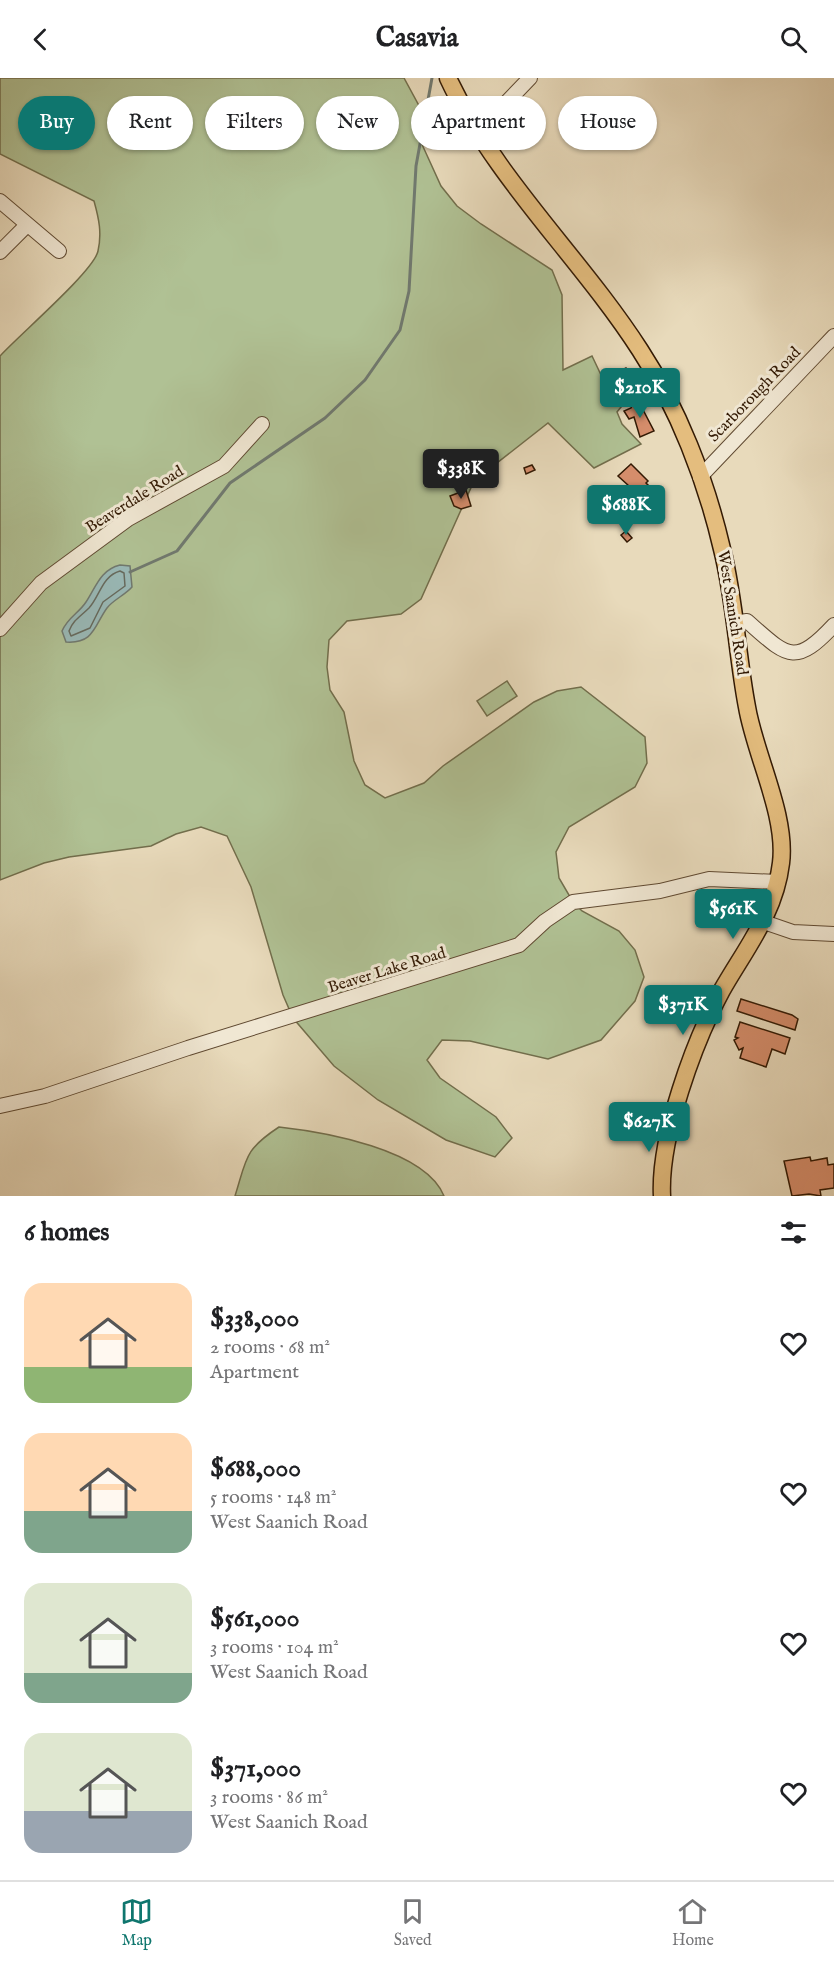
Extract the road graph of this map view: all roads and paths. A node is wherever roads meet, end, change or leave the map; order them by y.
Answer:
1 (448, 78) edge
2 (530, 78) edge
3 (458, 96) edge
4 (513, 96) edge
5 (491, 150) edge
6 (0, 201) edge
7 (27, 225) junction
8 (59, 251) dead end
9 (0, 252) edge
10 (834, 336) edge
11 (262, 424) dead end
12 (700, 477) junction
13 (734, 623) junction
14 (834, 625) edge
15 (0, 629) edge
16 (778, 882) junction
17 (764, 922) junction
18 (834, 934) edge
19 (0, 1106) edge
20 (662, 1196) edge

1 - 3 main road, West Saanich Road
2 - 4 street
5 - 12 main road, West Saanich Road
6 - 7 street
7 - 8 street
7 - 9 street
10 - 12 street, Scarborough Road
11 - 15 street, Beaverdale Road
12 - 13 main road, West Saanich Road
13 - 14 street
13 - 16 main road, West Saanich Road
16 - 17 main road, West Saanich Road
16 - 19 street, Beaver Lake Road
17 - 18 street
17 - 20 main road, West Saanich Road

